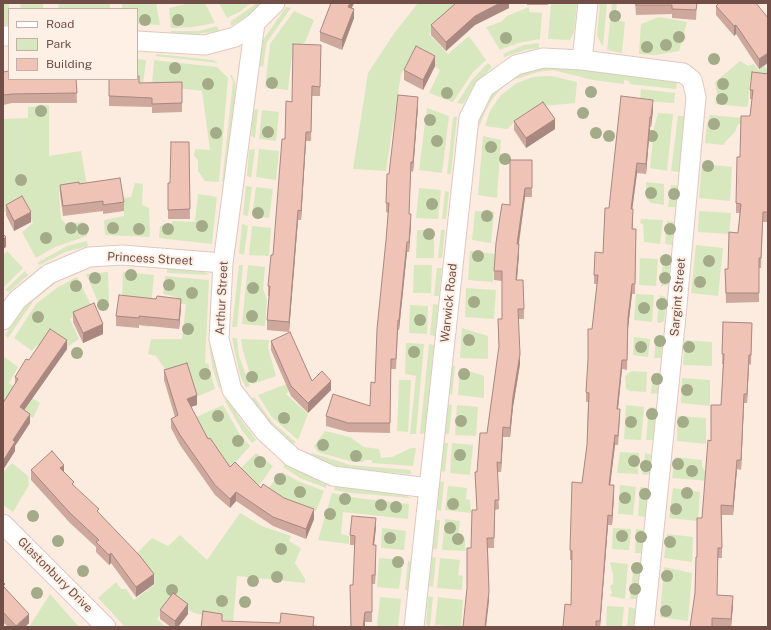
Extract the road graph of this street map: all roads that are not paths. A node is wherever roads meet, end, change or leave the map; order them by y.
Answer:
1 (275, 3) edge
2 (588, 3) edge
3 (255, 23) junction
4 (138, 41) edge
5 (582, 60) junction
6 (223, 263) junction
7 (3, 320) edge
8 (428, 488) junction
9 (3, 524) edge
10 (106, 627) edge
11 (414, 627) edge
12 (644, 627) edge

1 - 3 street
2 - 5 street
3 - 4 street
3 - 6 street, Arthur Street
5 - 8 street, Warwick Road
5 - 12 street, Sargint Street
6 - 7 street, Princess Street
6 - 8 street, Arthur Street
8 - 11 street, Warwick Road
9 - 10 street, Glastonbury Drive

